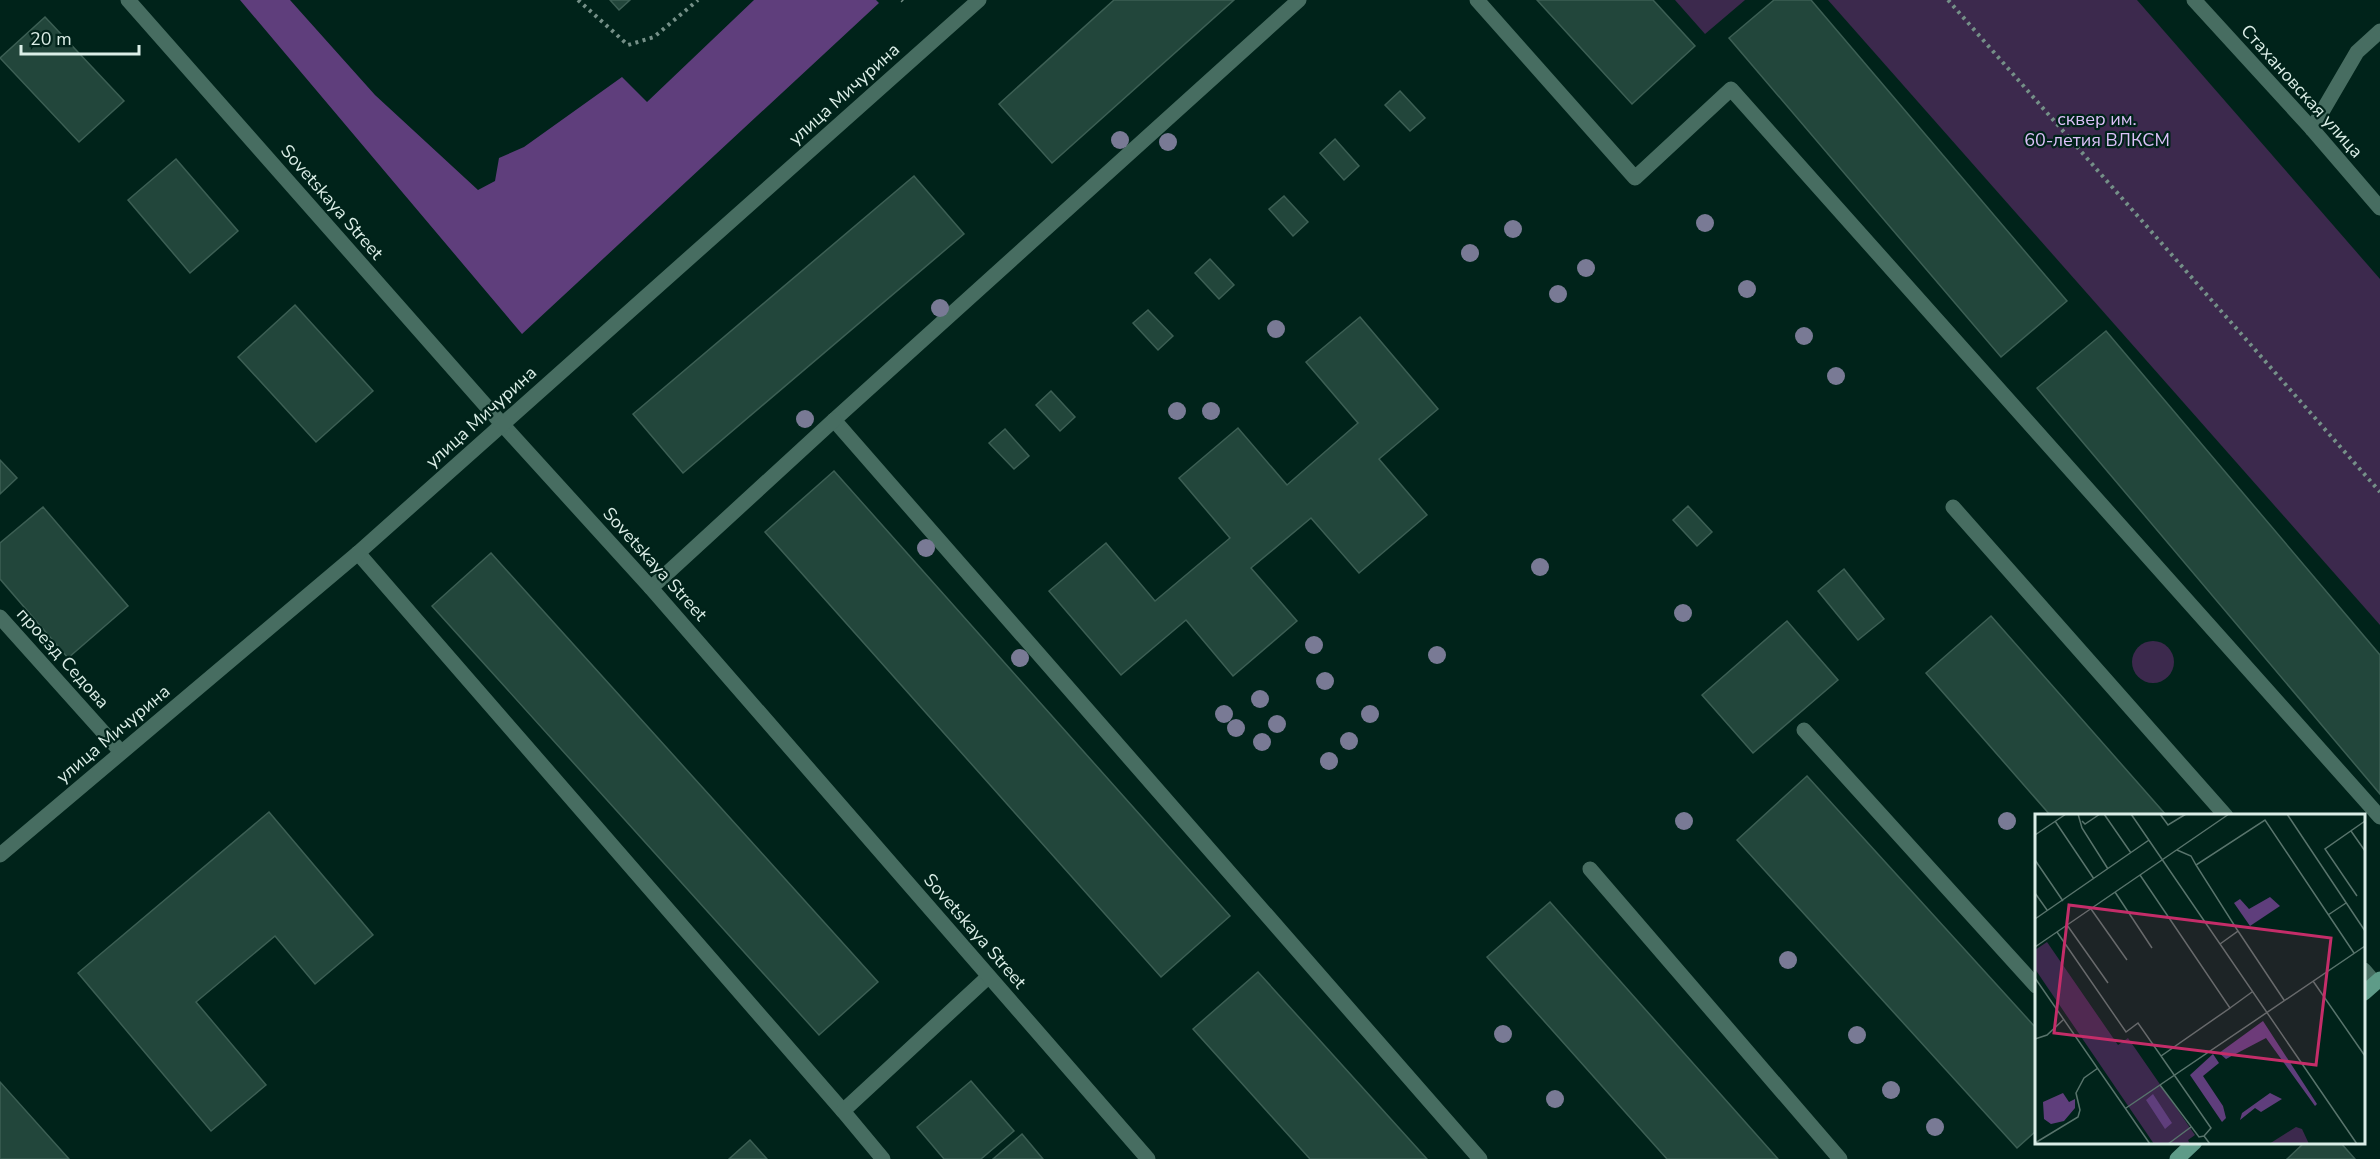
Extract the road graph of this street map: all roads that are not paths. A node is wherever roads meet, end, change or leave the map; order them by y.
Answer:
1 (128, 0) edge
2 (980, 0) edge
3 (1299, 0) edge
4 (1477, 0) edge
5 (2194, 0) edge
6 (2380, 31) edge
7 (2312, 129) junction
8 (2380, 208) edge
9 (834, 420) junction
10 (502, 424) junction
11 (1953, 507) dead end
12 (357, 553) junction
13 (651, 588) junction
14 (0, 617) edge
15 (1804, 730) dead end
16 (121, 752) junction
17 (2224, 814) edge
18 (2380, 817) edge
19 (0, 855) edge
20 (1590, 869) dead end
21 (2365, 972) edge
22 (988, 976) junction
23 (2035, 984) edge
24 (2373, 985) edge
25 (843, 1111) junction
26 (883, 1159) edge
27 (1148, 1159) edge
28 (1480, 1159) edge
29 (1840, 1159) edge

1 - 10 street, Sovetskaya Street
2 - 10 street, улица Мичурина
3 - 9 street
4 - 18 street
5 - 7 street, Стахановская улица
6 - 7 street
7 - 8 street, Стахановская улица
9 - 13 street
9 - 28 street
10 - 12 street, улица Мичурина
10 - 13 street, Sovetskaya Street
11 - 17 street
12 - 16 street, улица Мичурина
12 - 25 street
13 - 22 street, Sovetskaya Street
14 - 16 street, проезд Седова
15 - 23 street
16 - 19 street, улица Мичурина
20 - 29 street
21 - 24 street
22 - 25 street
22 - 27 street, Sovetskaya Street
25 - 26 street

